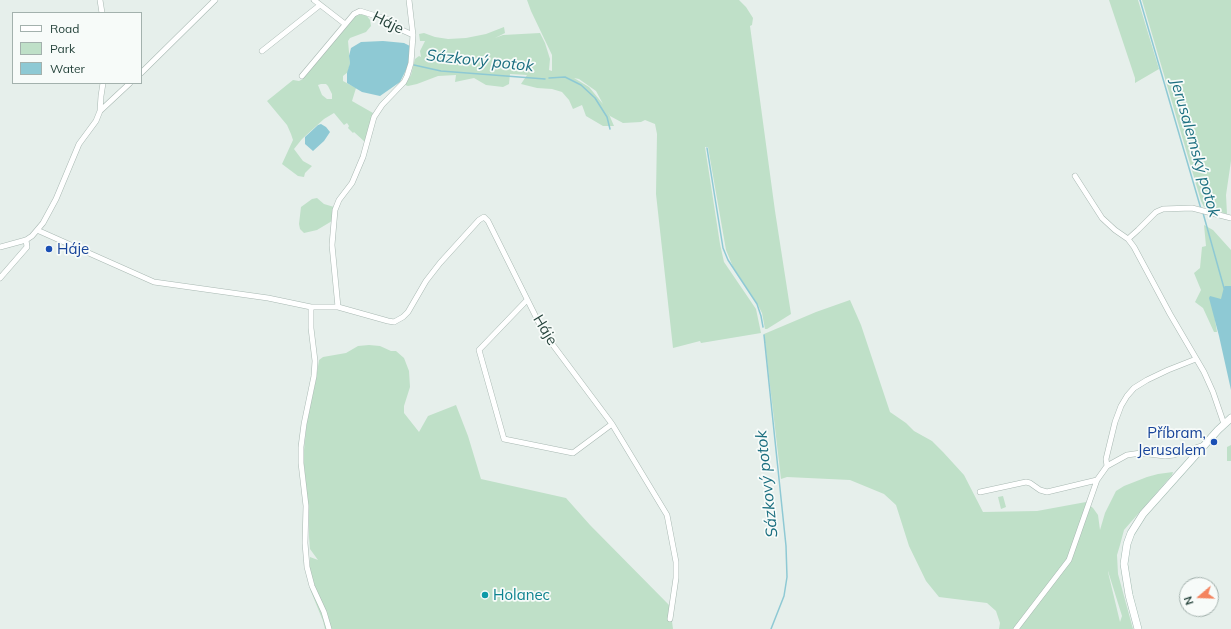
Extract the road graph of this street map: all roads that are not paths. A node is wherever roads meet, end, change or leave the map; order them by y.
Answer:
1 (100, 0) edge
2 (215, 0) edge
3 (314, 0) edge
4 (409, 0) edge
5 (320, 5) junction
6 (102, 12) edge
7 (345, 24) junction
8 (413, 35) junction
9 (262, 51) dead end
10 (142, 72) edge
11 (302, 76) dead end
12 (103, 84) edge
13 (129, 84) edge
14 (100, 111) junction
15 (1074, 176) dead end
16 (1231, 218) edge
17 (37, 230) junction
18 (1128, 239) junction
19 (26, 240) junction
20 (0, 247) edge
21 (0, 278) edge
22 (528, 300) junction
23 (312, 307) junction
24 (338, 307) junction
25 (1196, 359) junction
26 (1231, 418) edge
27 (612, 424) junction
28 (1224, 424) junction
29 (1205, 445) junction
30 (1107, 466) junction
31 (1098, 480) junction
32 (980, 492) dead end
33 (670, 619) dead end
34 (328, 629) edge
35 (1016, 629) edge
36 (1138, 629) edge

1 - 6 street
2 - 10 street
3 - 5 street
4 - 8 street, Háje
5 - 7 street
5 - 9 street
7 - 8 street, Háje
7 - 11 street, Háje
8 - 24 street, Háje
12 - 14 street
13 - 14 street
14 - 17 street
15 - 18 street
16 - 18 street
17 - 19 street
17 - 23 street, Háje
18 - 25 street
19 - 20 street
19 - 21 street
22 - 24 street, Háje
22 - 27 street, Háje
22 - 27 street
23 - 24 street, Háje
23 - 34 street
25 - 28 street
25 - 30 street
26 - 28 street
27 - 33 street, Háje
28 - 29 street
29 - 30 street
29 - 36 street
30 - 31 street
31 - 32 street
31 - 35 street

